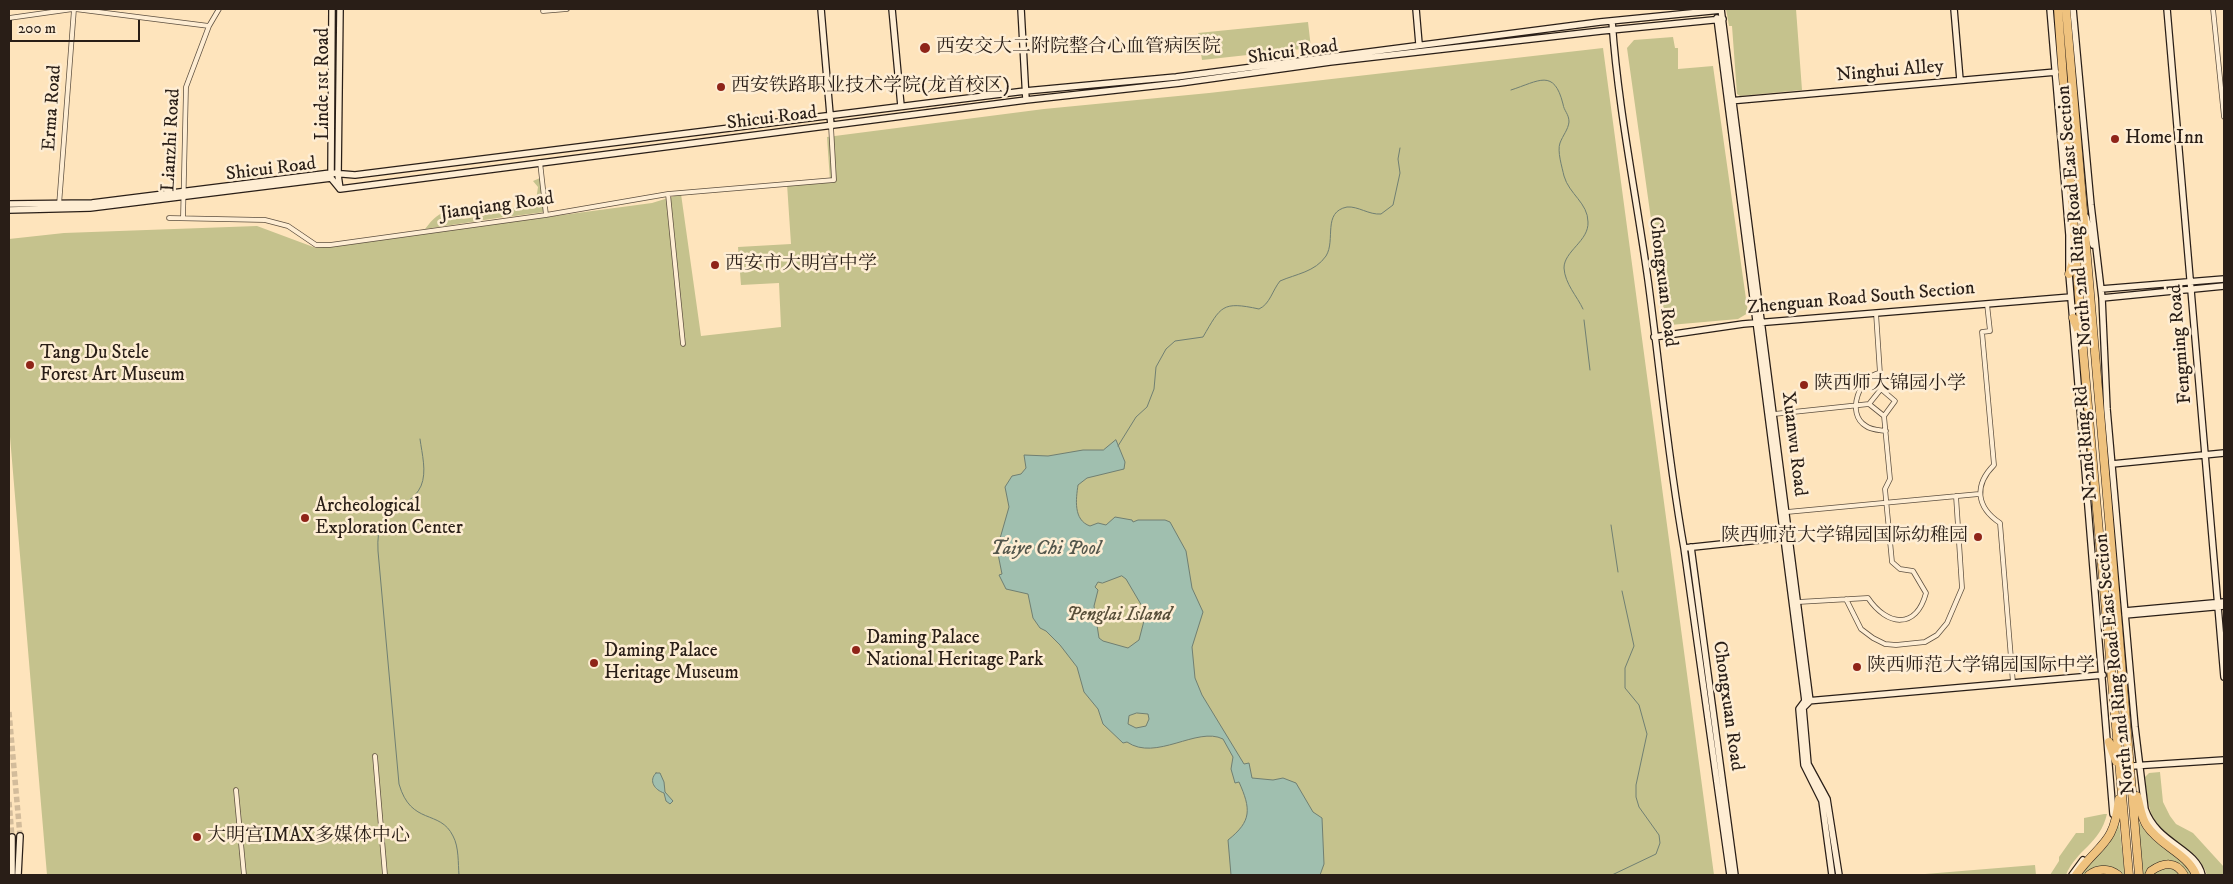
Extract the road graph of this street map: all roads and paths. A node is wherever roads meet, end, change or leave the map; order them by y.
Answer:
1 (74, 9) edge
2 (219, 9) edge
3 (332, 9) edge
4 (340, 9) edge
5 (567, 9) edge
6 (821, 9) edge
7 (892, 9) edge
8 (1021, 9) edge
9 (1416, 9) edge
10 (1954, 9) edge
11 (2050, 9) edge
12 (2058, 9) edge
13 (2066, 9) edge
14 (2073, 9) edge
15 (2166, 9) edge
16 (2213, 9) edge
17 (1719, 10) edge
18 (543, 11) dead end
19 (9, 18) edge
20 (1720, 20) junction
21 (1612, 21) junction
22 (208, 26) junction
23 (1613, 30) junction
24 (1419, 44) junction
25 (2056, 72) junction
26 (1960, 80) junction
27 (1025, 91) junction
28 (1026, 100) junction
29 (1730, 101) junction
30 (901, 106) junction
31 (830, 116) junction
32 (2224, 117) edge
33 (831, 126) junction
34 (540, 162) junction
35 (331, 175) junction
36 (338, 175) junction
37 (340, 189) junction
38 (183, 194) junction
39 (668, 194) junction
40 (9, 204) edge
41 (59, 207) junction
42 (9, 210) edge
43 (2084, 210) junction
44 (546, 214) junction
45 (169, 218) dead end
46 (183, 218) junction
47 (2077, 249) junction
48 (2098, 264) junction
49 (2070, 274) junction
50 (2224, 278) edge
51 (2191, 286) junction
52 (2224, 286) edge
53 (2101, 289) junction
54 (2071, 297) junction
55 (2102, 298) junction
56 (1987, 304) junction
57 (1876, 313) junction
58 (2072, 318) junction
59 (2104, 322) junction
60 (1760, 323) junction
61 (1654, 337) junction
62 (2082, 338) junction
63 (683, 344) dead end
64 (1880, 373) junction
65 (1882, 389) junction
66 (2098, 390) junction
67 (1869, 404) junction
68 (1856, 406) junction
69 (1774, 414) junction
70 (1884, 416) junction
71 (1886, 431) junction
72 (2224, 454) edge
73 (2205, 455) junction
74 (2112, 464) junction
75 (1980, 494) junction
76 (1956, 496) junction
77 (1887, 503) junction
78 (1787, 512) junction
79 (1787, 537) junction
80 (1691, 547) junction
81 (1684, 548) junction
82 (1846, 599) junction
83 (1798, 602) junction
84 (2221, 604) edge
85 (2125, 613) junction
86 (2103, 675) junction
87 (2224, 677) edge
88 (2013, 683) junction
89 (1808, 701) junction
90 (2109, 742) junction
91 (375, 756) dead end
92 (2224, 760) edge
93 (2142, 766) junction
94 (2132, 769) junction
95 (2120, 775) junction
96 (236, 790) dead end
97 (20, 836) tunnel mouth
98 (12, 837) tunnel mouth
99 (12, 875) edge
100 (18, 875) edge
101 (244, 875) edge
102 (386, 875) edge
103 (1730, 875) edge
104 (1735, 875) edge
105 (1832, 875) edge
106 (1839, 875) edge
107 (2072, 875) edge
108 (2076, 875) edge
109 (2089, 875) edge
110 (2118, 875) edge
111 (2129, 875) edge
112 (2139, 875) edge
113 (2149, 875) edge
114 (2184, 875) edge
115 (2196, 875) edge
116 (2202, 875) edge

1 - 19 street
1 - 22 street
1 - 41 street, Erma Road
2 - 22 street, Lianzhi Road
3 - 35 main road, Linde 1st Road
4 - 36 main road, Linde 1st Road
5 - 18 street
6 - 31 main road
7 - 30 main road
8 - 27 main road
9 - 24 main road
10 - 26 main road
11 - 25 main road, North 2nd Ring Road East Section
12 - 47 highway, N 2nd Ring Rd
13 - 43 highway, N 2nd Ring Rd
14 - 48 main road, North 2nd Ring Road East Section
15 - 51 main road, Fengming Road
16 - 32 street
17 - 20 main road, Xuanwu Road
17 - 21 main road, Shicui Road
20 - 23 main road, Shicui Road
20 - 29 main road, Xuanwu Road
21 - 23 main road, Chongxuan Road
21 - 24 main road, Shicui Road
22 - 38 street, Lianzhi Road
23 - 28 main road, Shicui Road
23 - 61 main road, Chongxuan Road
24 - 27 main road, Shicui Road
25 - 26 main road, Ninghui Alley
25 - 49 main road, North 2nd Ring Road East Section
26 - 29 main road, Ninghui Alley
27 - 28 main road
27 - 30 main road, Shicui Road
28 - 33 main road, Shicui Road
29 - 60 main road, Xuanwu Road
30 - 31 main road, Shicui Road
31 - 33 main road
31 - 36 main road, Shicui Road
33 - 34 main road, Shicui Road
33 - 39 street, Jianqiang Road
34 - 37 main road, Shicui Road
34 - 44 street
35 - 36 main road, Shicui Road
35 - 37 main road, Shicui Road
35 - 38 main road, Shicui Road
36 - 37 main road, Linde 1st Road
38 - 41 main road, Shicui Road
38 - 46 street, Lianzhi Road
39 - 44 street, Jianqiang Road
39 - 63 street
40 - 41 main road, Shicui Road
41 - 42 main road, Shicui Road
43 - 48 main road
43 - 66 highway, N 2nd Ring Rd
44 - 46 street, Jianqiang Road
45 - 46 street, Jianqiang Road
47 - 49 highway
47 - 62 highway, N 2nd Ring Rd
48 - 53 main road, North 2nd Ring Road East Section
49 - 54 main road, North 2nd Ring Road East Section
50 - 51 main road
51 - 52 main road
51 - 53 main road
51 - 55 main road
51 - 73 main road, Fengming Road
53 - 55 main road, North 2nd Ring Road East Section
54 - 56 main road, Zhenguan Road South Section
54 - 58 main road, North 2nd Ring Road East Section
55 - 59 main road, North 2nd Ring Road East Section
56 - 57 main road, Zhenguan Road South Section
56 - 75 street
57 - 60 main road, Zhenguan Road South Section
57 - 64 street
58 - 62 highway
58 - 86 main road, North 2nd Ring Road East Section
59 - 66 main road
59 - 74 main road, North 2nd Ring Road East Section
60 - 61 main road, Zhenguan Road South Section
60 - 69 main road, Xuanwu Road
60 - 79 main road, Xuanwu Road
61 - 81 main road, Chongxuan Road
62 - 95 highway, N 2nd Ring Rd
64 - 65 street
64 - 68 street
65 - 67 street
65 - 70 street
66 - 94 highway, N 2nd Ring Rd
67 - 68 street
67 - 70 street
68 - 69 street
68 - 71 street
69 - 78 main road, Xuanwu Road
70 - 71 street
71 - 77 street
72 - 73 main road
73 - 74 main road
73 - 84 main road, Fengming Road
74 - 85 main road, North 2nd Ring Road East Section
75 - 76 street
75 - 88 street
76 - 77 street
76 - 82 street
77 - 78 street
77 - 82 street
78 - 79 main road, Xuanwu Road
79 - 80 main road
79 - 83 main road, Xuanwu Road
79 - 89 main road, Xuanwu Road
80 - 81 main road
80 - 104 main road, Chongxuan Road
81 - 103 main road, Chongxuan Road
82 - 83 street
83 - 89 main road, Xuanwu Road
84 - 85 main road
84 - 87 main road, Fengming Road
85 - 93 main road, North 2nd Ring Road East Section
86 - 88 main road
86 - 90 main road, North 2nd Ring Road East Section
88 - 89 main road
89 - 105 main road, Xuanwu Road
89 - 106 main road, Xuanwu Road
90 - 95 highway
90 - 107 main road, North 2nd Ring Road East Section
91 - 102 street
92 - 93 main road
93 - 94 main road
93 - 116 main road, North 2nd Ring Road East Section
94 - 112 highway, N 2nd Ring Rd
94 - 115 highway
95 - 108 highway
95 - 111 highway, N 2nd Ring Rd
96 - 101 street
97 - 100 main road
98 - 99 main road
109 - 110 highway
113 - 114 highway

